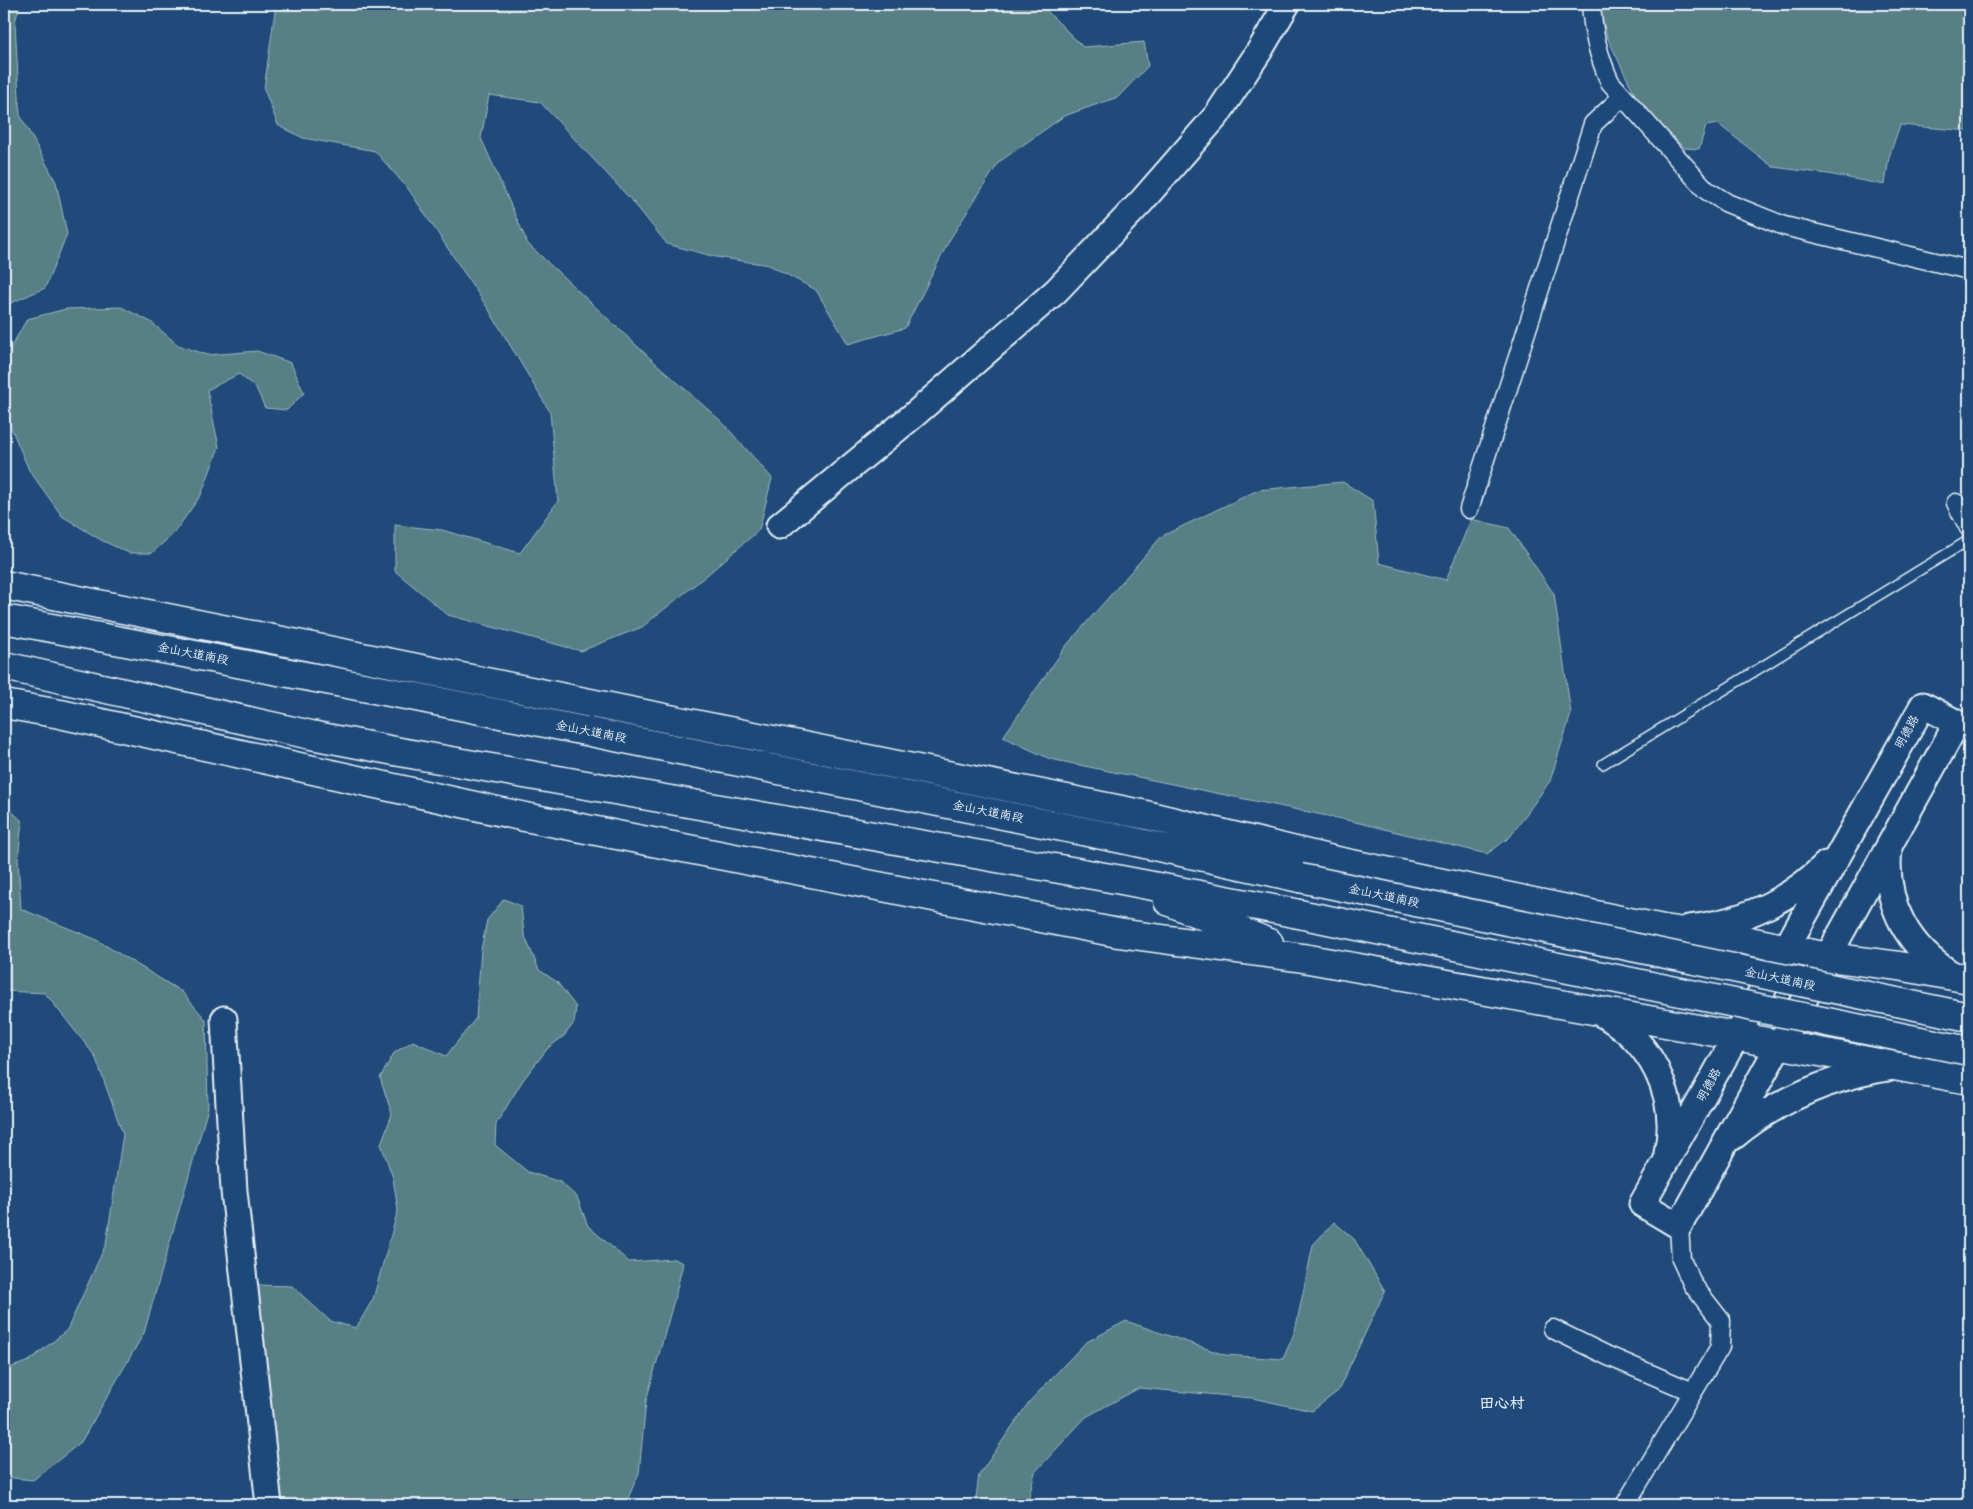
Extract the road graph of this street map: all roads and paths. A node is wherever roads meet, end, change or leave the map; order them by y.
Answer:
1 (1287, 4) edge
2 (1590, 4) edge
3 (1622, 98) junction
4 (1969, 270) edge
5 (1956, 503) dead end
6 (1470, 509) dead end
7 (780, 526) dead end
8 (1969, 528) edge
9 (1969, 540) edge
10 (4, 585) edge
11 (107, 606) junction
12 (4, 619) edge
13 (4, 666) edge
14 (325, 679) junction
15 (4, 704) edge
16 (60, 714) junction
17 (311, 734) junction
18 (1603, 764) dead end
19 (1122, 839) junction
20 (1847, 839) junction
21 (1889, 846) junction
22 (1337, 861) junction
23 (1116, 879) junction
24 (1663, 929) junction
25 (1788, 948) junction
26 (1828, 956) junction
27 (1303, 958) junction
28 (1963, 978) edge
29 (1593, 1010) junction
30 (1969, 1017) edge
31 (224, 1019) dead end
32 (1736, 1036) junction
33 (1780, 1044) junction
34 (1969, 1051) edge
35 (1899, 1067) junction
36 (1969, 1080) edge
37 (1724, 1145) junction
38 (1664, 1164) junction
39 (1680, 1226) junction
40 (1554, 1328) dead end
41 (1693, 1392) junction
42 (269, 1505) edge
43 (1625, 1505) edge

1 - 7 street
2 - 3 street
3 - 4 street
3 - 6 street
5 - 8 street
9 - 18 lane
10 - 11 main road
11 - 14 main road
11 - 22 main road
12 - 14 main road, 金山大道南段
13 - 17 main road
14 - 19 main road, 金山大道南段
15 - 16 main road
16 - 17 main road
16 - 27 main road
17 - 23 main road
19 - 22 main road
19 - 30 main road, 金山大道南段, bridge
20 - 21 street, 明德路
20 - 24 street
20 - 25 street, 明德路
21 - 26 street, 明德路
21 - 28 street
22 - 24 main road
23 - 27 main road
23 - 34 main road, bridge
24 - 25 main road
25 - 26 main road
25 - 32 street, 明德路
26 - 28 main road
26 - 33 street, 明德路
27 - 29 main road
29 - 32 main road
29 - 38 street
31 - 42 street
32 - 33 main road
32 - 38 street, 明德路
33 - 35 main road
33 - 37 street, 明德路
35 - 36 main road
35 - 37 street
37 - 39 street, 明德路
38 - 39 street, 明德路
39 - 41 street
40 - 41 street
41 - 43 street

